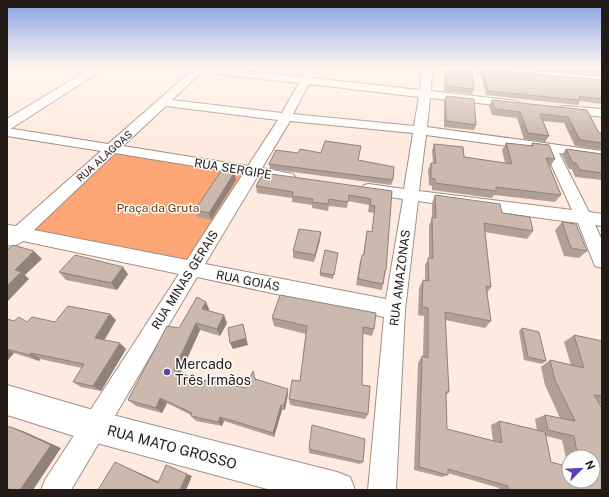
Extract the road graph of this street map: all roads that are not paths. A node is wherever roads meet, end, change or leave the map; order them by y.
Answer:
1 (62, 91) edge
2 (175, 91) edge
3 (300, 91) edge
4 (409, 91) edge
5 (425, 94) junction
6 (163, 102) junction
7 (525, 105) edge
8 (556, 108) edge
9 (602, 113) edge
10 (286, 117) junction
11 (7, 125) edge
12 (419, 130) junction
13 (7, 132) edge
14 (550, 148) junction
15 (111, 149) junction
16 (602, 155) edge
17 (250, 172) junction
18 (303, 179) edge
19 (356, 187) edge
20 (410, 195) junction
21 (584, 218) junction
22 (602, 220) edge
23 (11, 236) edge
24 (602, 261) edge
25 (192, 270) junction
26 (395, 310) junction
27 (7, 400) edge
28 (93, 426) junction
29 (55, 490) edge
30 (337, 490) edge
31 (382, 490) edge

1 - 11 street
2 - 6 street, RUA ALAGOAS
3 - 10 street, RUA MINAS GERAIS
4 - 5 street
5 - 7 street
5 - 12 street, RUA AMAZONAS
6 - 10 street
6 - 15 street, RUA ALAGOAS
8 - 9 street
10 - 12 street
10 - 17 street, RUA MINAS GERAIS
12 - 14 street
12 - 20 street, RUA AMAZONAS
13 - 15 street, RUA SERGIPE
14 - 16 street
14 - 21 street
15 - 17 street, RUA SERGIPE
15 - 23 street, RUA ALAGOAS
17 - 18 street, RUA SERGIPE
17 - 25 street, RUA MINAS GERAIS
19 - 20 street
20 - 21 street
20 - 26 street, RUA AMAZONAS
21 - 22 street
21 - 24 street
23 - 25 street, RUA GOIÁS
25 - 26 street, RUA GOIÁS
25 - 28 street, RUA MINAS GERAIS
26 - 31 street, RUA AMAZONAS
27 - 28 street, RUA MATO GROSSO
28 - 29 street, RUA MINAS GERAIS
28 - 30 street, RUA MATO GROSSO

